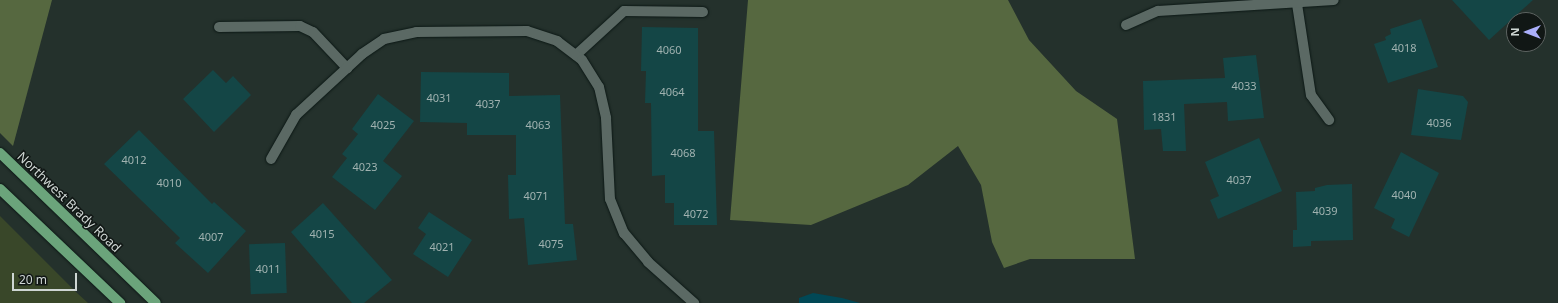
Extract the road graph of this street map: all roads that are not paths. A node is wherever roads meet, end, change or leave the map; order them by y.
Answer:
1 (1334, 0) edge
2 (1297, 4) junction
3 (703, 12) dead end
4 (1126, 25) dead end
5 (219, 27) dead end
6 (576, 55) junction
7 (347, 68) junction
8 (1329, 120) dead end
9 (0, 153) edge
10 (271, 159) dead end
11 (0, 189) edge
12 (120, 303) edge
13 (156, 303) edge
14 (694, 303) edge

1 - 2 street
2 - 4 street
2 - 8 street
3 - 6 street
5 - 7 street
6 - 7 street
6 - 14 street
7 - 10 street
9 - 13 main road, Northwest Brady Road
11 - 12 main road

